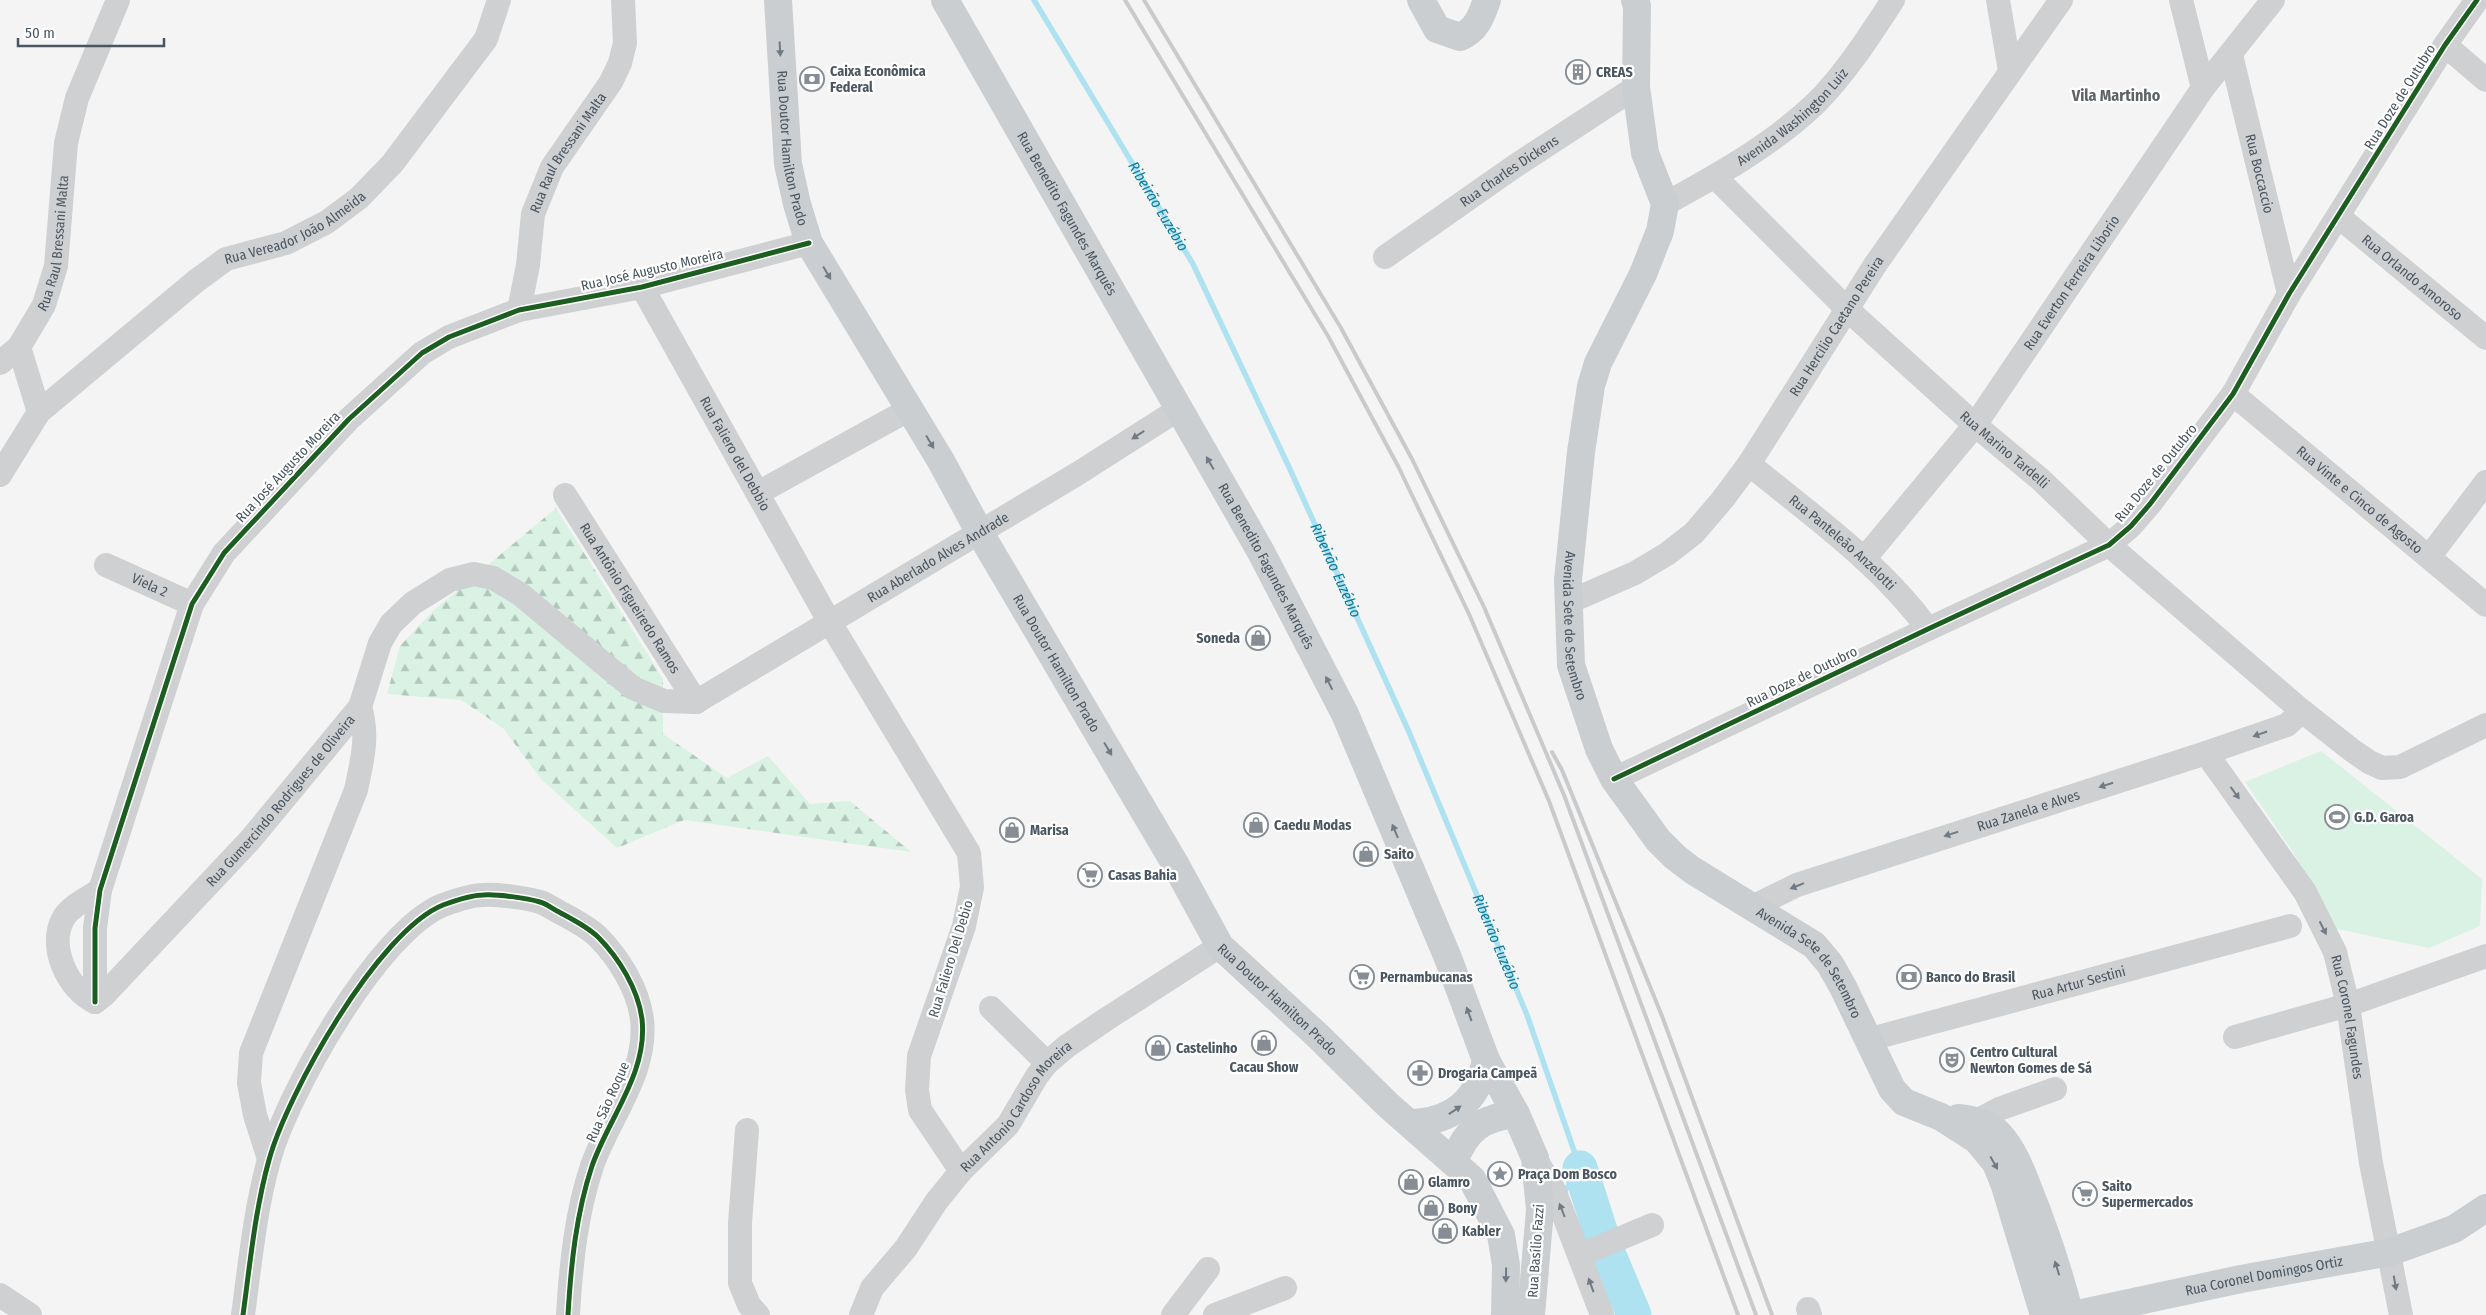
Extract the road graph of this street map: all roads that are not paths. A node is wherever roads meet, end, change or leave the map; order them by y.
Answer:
1 (118, 0) edge
2 (499, 0) edge
3 (623, 0) edge
4 (778, 0) edge
5 (945, 0) edge
6 (1421, 0) edge
7 (1486, 0) edge
8 (1894, 0) edge
9 (1998, 0) edge
10 (2061, 0) edge
11 (2181, 0) edge
12 (2272, 0) edge
13 (2477, 0) edge
14 (1639, 2) edge
15 (2445, 45) junction
16 (2231, 55) junction
17 (2010, 71) junction
18 (2486, 80) edge
19 (1636, 87) junction
20 (2204, 88) junction
21 (1715, 177) junction
22 (1665, 204) junction
23 (2339, 217) junction
24 (809, 243) junction
25 (1384, 257) dead end
26 (642, 287) junction
27 (2289, 294) junction
28 (519, 310) junction
29 (1848, 310) junction
30 (2486, 338) edge
31 (19, 347) junction
32 (0, 363) edge
33 (2233, 394) junction
34 (910, 409) junction
35 (1179, 409) junction
36 (39, 412) junction
37 (1975, 424) junction
38 (1749, 464) junction
39 (0, 475) edge
40 (2486, 482) edge
41 (758, 493) junction
42 (565, 494) dead end
43 (980, 533) junction
44 (2109, 545) junction
45 (2429, 557) junction
46 (1864, 559) junction
47 (106, 565) dead end
48 (1569, 602) junction
49 (192, 604) junction
50 (2486, 606) edge
51 (829, 621) junction
52 (1928, 628) junction
53 (696, 702) junction
54 (360, 707) junction
55 (2302, 711) junction
56 (2486, 725) edge
57 (2206, 753) junction
58 (1614, 779) junction
59 (100, 890) junction
60 (1754, 906) junction
61 (2290, 926) dead end
62 (1220, 946) junction
63 (2486, 956) edge
64 (95, 1002) junction
65 (2348, 1005) junction
66 (990, 1008) dead end
67 (2235, 1037) dead end
68 (1867, 1040) junction
69 (1486, 1060) junction
70 (1047, 1064) junction
71 (2055, 1088) dead end
72 (1516, 1114) junction
73 (1958, 1122) junction
74 (1409, 1123) junction
75 (747, 1130) dead end
76 (1535, 1158) junction
77 (269, 1159) junction
78 (1454, 1161) junction
79 (961, 1171) junction
80 (2486, 1208) edge
81 (2486, 1226) edge
82 (1643, 1228) dead end
83 (2454, 1229) junction
84 (1501, 1235) joint
85 (1590, 1250) junction
86 (2390, 1252) junction
87 (1208, 1268) dead end
88 (1285, 1288) dead end
89 (0, 1295) edge
90 (30, 1315) edge
91 (243, 1315) edge
92 (568, 1315) edge
93 (758, 1315) edge
94 (861, 1315) edge
95 (1173, 1315) edge
96 (1215, 1315) edge
97 (1505, 1315) edge
98 (1531, 1315) edge
99 (1602, 1315) edge
100 (2044, 1315) edge
101 (2071, 1315) edge
102 (2401, 1315) edge

1 - 31 street, Rua Raul Bressani Malta
2 - 36 street, Rua Vereador João Almeida
3 - 28 street, Rua Raul Bressani Malta
4 -> 24 main road, Rua Doutor Hamilton Prado
5 - 35 main road, Rua Benedito Fagundes Marquês
6 - 7 main road
8 - 21 street, Avenida Washington Luiz
9 - 17 street
10 - 17 street, Rua Hercilio Caetano Pereira
11 - 20 street
12 - 16 street, Rua Everton Ferreira Liborio
13 - 15 street, Rua Doze de Outubro
14 - 19 main road
15 - 18 street
15 - 23 street, Rua Doze de Outubro
16 - 20 street, Rua Everton Ferreira Liborio
16 - 27 street, Rua Boccaccio
17 - 29 street, Rua Hercilio Caetano Pereira
19 - 22 main road
19 - 25 street, Rua Charles Dickens
20 - 37 street, Rua Everton Ferreira Liborio
21 - 22 street, Avenida Washington Luiz
21 - 29 street, Rua Marino Tardelli
22 - 48 main road, Avenida Sete de Setembro
23 - 27 street, Rua Doze de Outubro
23 - 30 street, Rua Orlando Amoroso
24 - 26 street, Rua José Augusto Moreira
24 -> 34 main road, Rua Doutor Hamilton Prado
26 - 28 street, Rua José Augusto Moreira
26 - 41 street, Rua Faliero del Debbio
27 - 33 street, Rua Doze de Outubro
28 - 49 street, Rua José Augusto Moreira
29 - 37 street, Rua Marino Tardelli
29 - 38 street, Rua Hercilio Caetano Pereira
31 - 32 street, Rua Raul Bressani Malta
31 - 36 street
33 - 44 street, Rua Doze de Outubro
33 - 45 street, Rua Vinte e Cinco de Agosto
34 - 41 street
34 -> 43 main road, Rua Doutor Hamilton Prado
35 -> 43 street, Rua Aberlado Alves Andrade
69 -> 35 main road, Rua Benedito Fagundes Marquês
36 - 39 street
37 - 44 street, Rua Marino Tardelli
37 - 46 street, Rua Everton Ferreira Liborio
38 - 46 street, Rua Panteleão Anzelotti
38 - 48 street, Rua Hercilio Caetano Pereira
40 - 45 street
41 - 51 street, Rua Faliero del Debbio
42 - 53 street, Rua Antônio Figueiredo Ramos
43 - 51 street, Rua Aberlado Alves Andrade
43 -> 62 main road, Rua Doutor Hamilton Prado
44 - 52 street, Rua Doze de Outubro
44 - 55 street, Rua Marino Tardelli
45 - 50 street, Rua Vinte e Cinco de Agosto
46 - 52 street, Rua Panteleão Anzelotti
47 - 49 street, Viela 2
48 - 58 main road, Avenida Sete de Setembro
49 - 59 street, Rua José Augusto Moreira
51 - 53 street, Rua Aberlado Alves Andrade
51 - 79 street, Rua Faliero Del Debio
52 - 58 street, Rua Doze de Outubro
53 - 54 street, Rua Gumercindo Rodrigues de Oliveira
54 - 64 street, Rua Gumercindo Rodrigues de Oliveira
54 - 77 street
55 - 56 street, Rua Marino Tardelli
55 -> 57 street, Rua Zanela e Alves
57 -> 60 street, Rua Zanela e Alves
57 -> 65 street, Rua Coronel Fagundes
58 - 60 main road, Avenida Sete de Setembro
59 - 64 street, Rua José Augusto Moreira
59 - 64 street
60 - 68 main road, Avenida Sete de Setembro
61 - 68 street, Rua Artur Sestini
62 - 70 street, Rua Antonio Cardoso Moreira
62 - 74 main road, Rua Doutor Hamilton Prado
63 - 65 street
65 - 67 street
65 - 86 street, Rua Coronel Fagundes
66 - 70 street
68 - 73 main road, Avenida Sete de Setembro
69 - 72 main road, Rua Benedito Fagundes Marquês
74 -> 69 main road
70 - 79 street, Rua Antonio Cardoso Moreira
71 - 73 street
72 - 76 main road, Rua Benedito Fagundes Marquês
72 - 78 main road
73 -> 100 main road, Avenida Sete de Setembro
101 -> 73 main road, Avenida Sete de Setembro
74 - 78 main road, Rua Doutor Hamilton Prado
75 - 93 street
85 -> 76 street
76 - 98 main road, Rua Basílio Fazzi
77 - 91 street, Rua São Roque
77 - 92 street, Rua São Roque
78 - 84 main road, Rua Doutor Hamilton Prado
79 - 94 street, Rua Antonio Cardoso Moreira
80 - 83 main road, Rua Coronel Domingos Ortiz
81 - 83 main road, Rua Coronel Domingos Ortiz
82 - 85 street
83 - 86 main road, Rua Coronel Domingos Ortiz
84 -> 97 main road, Rua Basílio Fazzi
99 -> 85 street
86 - 101 main road, Rua Coronel Domingos Ortiz
86 -> 102 street, Rua Coronel Fagundes
87 - 95 street
88 - 96 street
89 - 90 street

